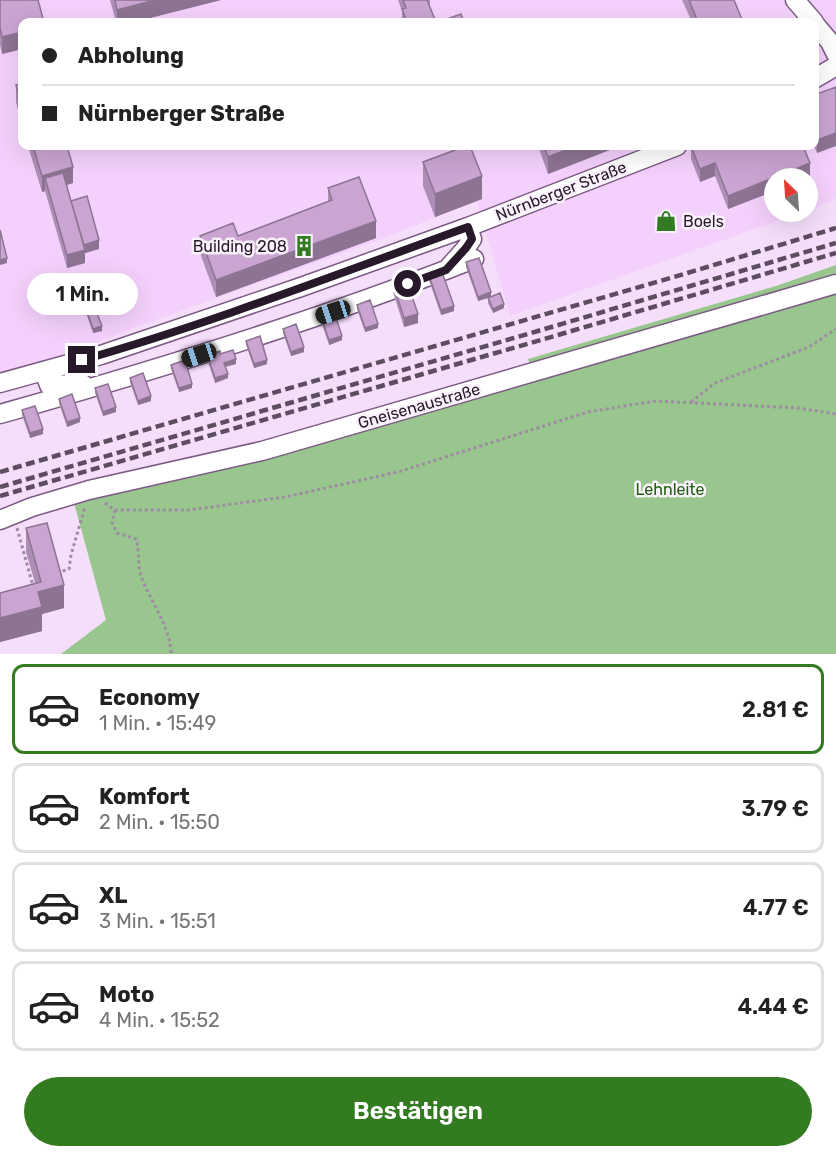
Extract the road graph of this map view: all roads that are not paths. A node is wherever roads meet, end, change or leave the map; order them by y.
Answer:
1 (795, 0) edge
2 (810, 18) edge
3 (819, 29) edge
4 (836, 54) edge
5 (836, 66) edge
6 (819, 76) edge
7 (667, 150) edge
8 (468, 227) junction
9 (474, 259) edge
10 (446, 270) junction
11 (836, 284) edge
12 (44, 371) junction
13 (0, 383) edge
14 (110, 383) junction
15 (0, 414) edge
16 (0, 520) edge

1 - 2 street
3 - 4 street
5 - 6 street
7 - 8 street, Nürnberger Straße
8 - 10 street
8 - 12 street, Nürnberger Straße
9 - 10 street
10 - 14 street
11 - 16 street, Gneisenaustraße
12 - 13 street, Nürnberger Straße
12 - 14 street
14 - 15 street

